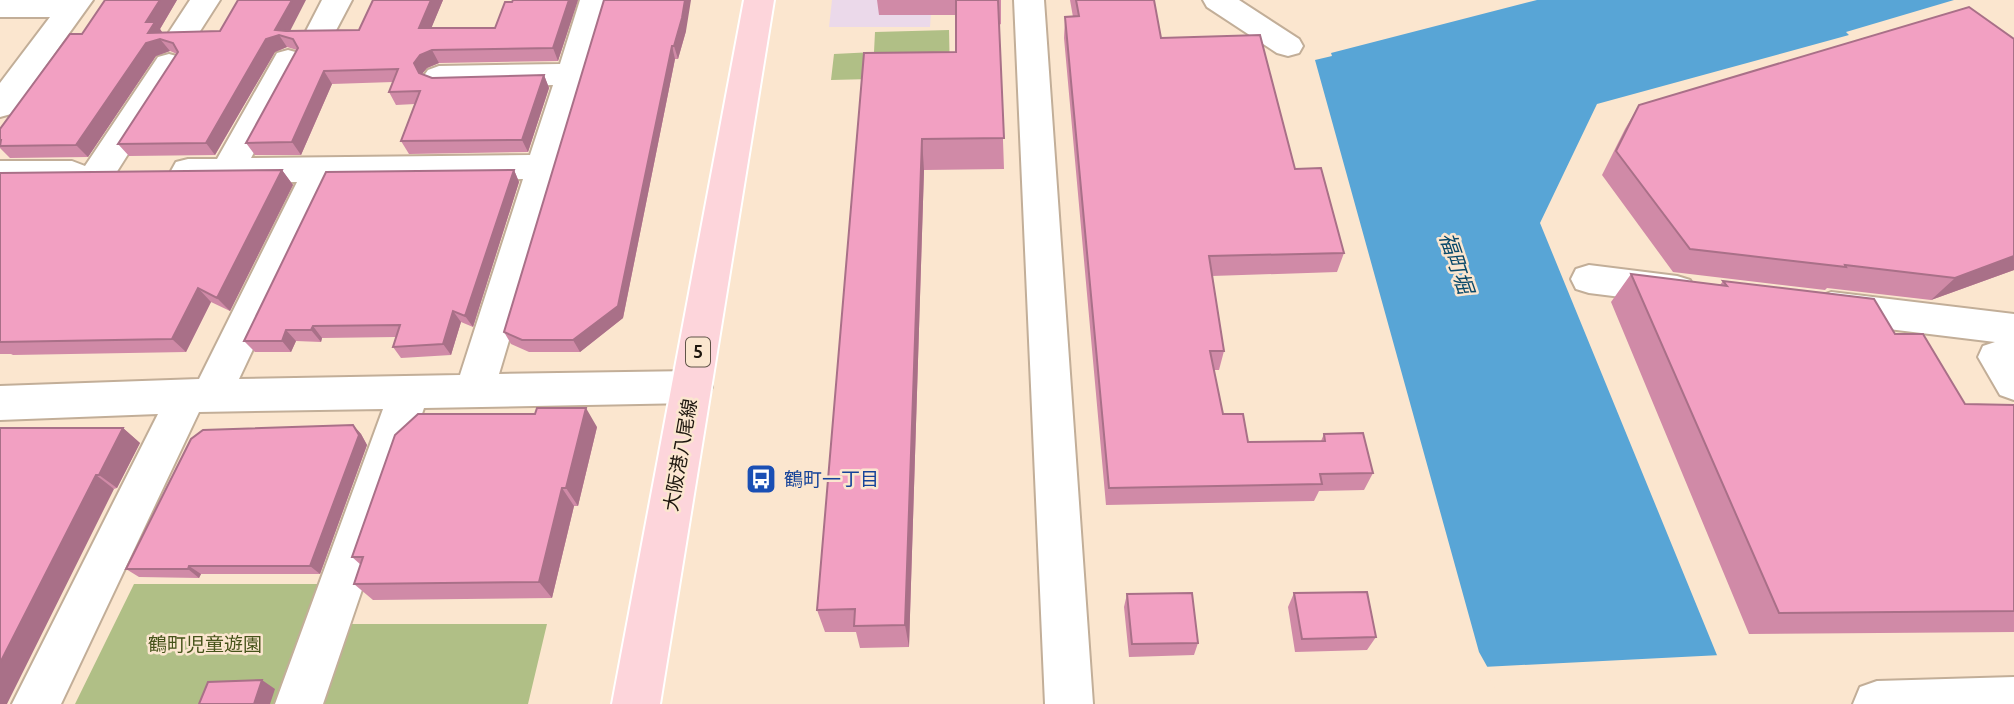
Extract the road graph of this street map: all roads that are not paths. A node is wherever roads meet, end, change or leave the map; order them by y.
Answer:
1 (205, 0) edge
2 (337, 0) edge
3 (594, 0) edge
4 (759, 0) edge
5 (1029, 0) edge
6 (1217, 0) edge
7 (76, 3) edge
8 (0, 8) edge
9 (321, 31) edge
10 (184, 32) edge
11 (1289, 46) dead end
12 (288, 60) edge
13 (169, 64) edge
14 (572, 74) junction
15 (439, 77) edge
16 (0, 106) edge
17 (543, 167) junction
18 (320, 170) junction
19 (227, 171) junction
20 (99, 172) junction
21 (0, 173) edge
22 (1588, 279) dead end
23 (1712, 294) edge
24 (1794, 303) edge
25 (2014, 329) edge
26 (2014, 351) edge
27 (2014, 384) edge
28 (692, 387) junction
29 (474, 392) junction
30 (409, 393) junction
31 (199, 396) junction
32 (0, 403) edge
33 (2014, 700) edge
34 (36, 704) edge
35 (299, 704) edge
36 (636, 704) edge
37 (1069, 704) edge
38 (1877, 704) edge

1 - 10 street
2 - 9 street
3 - 14 street
4 - 28 main road, 大阪港八尾線 / 5
5 - 37 street
6 - 11 street
7 - 8 street
7 - 16 street
12 - 19 street
13 - 20 street
14 - 15 street
14 - 17 street
17 - 18 street
17 - 29 street
18 - 19 street
18 - 31 street
19 - 20 street
20 - 21 street
22 - 23 street
24 - 25 street
26 - 27 street
28 - 29 street
28 - 36 main road, 大阪港八尾線 / 5
29 - 30 street
30 - 31 street
30 - 35 street
31 - 32 street
31 - 34 street
33 - 38 street

